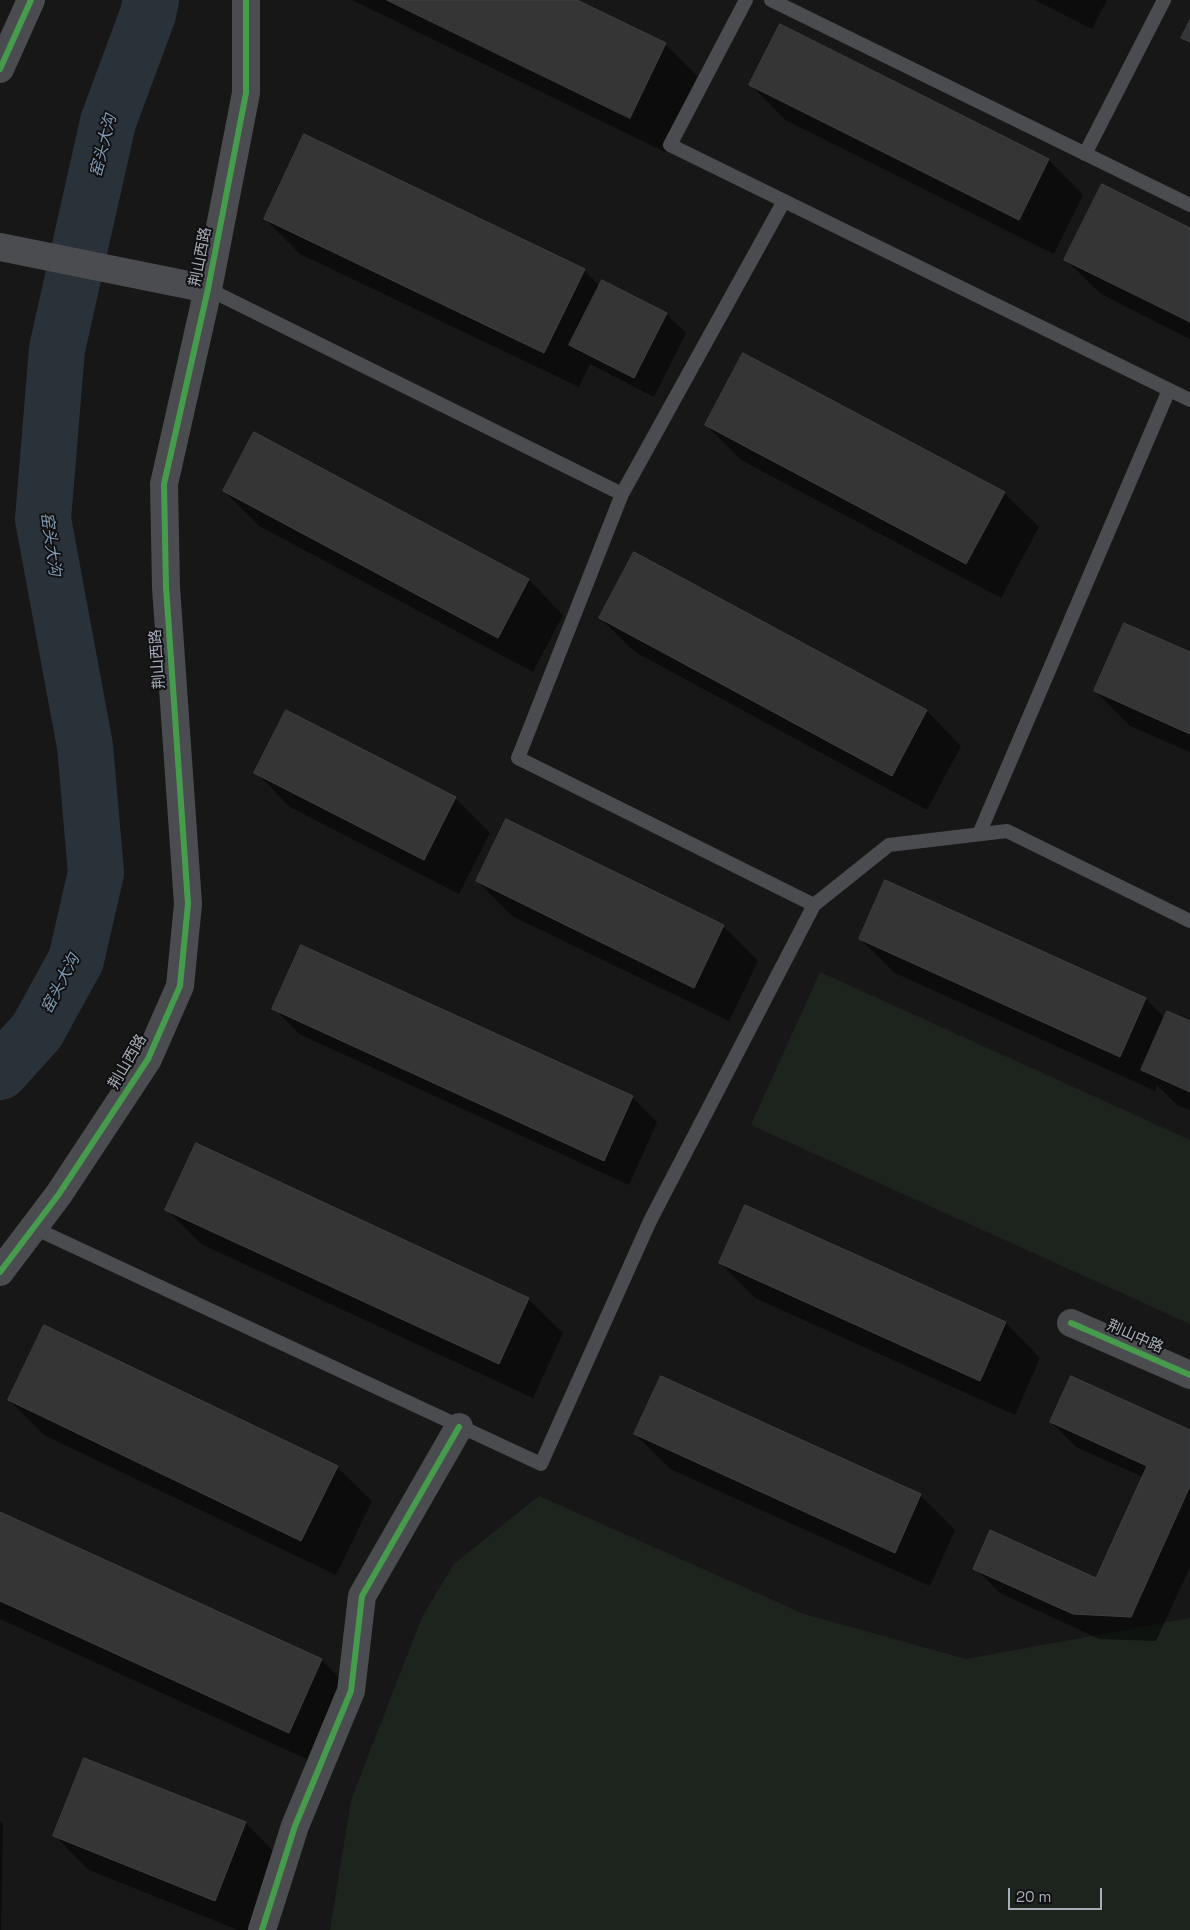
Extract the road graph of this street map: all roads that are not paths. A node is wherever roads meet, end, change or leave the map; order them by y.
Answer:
1 (31, 0) edge
2 (246, 0) edge
3 (746, 0) edge
4 (771, 0) edge
5 (1164, 0) edge
6 (0, 69) edge
7 (1085, 154) junction
8 (784, 202) junction
9 (1190, 205) edge
10 (0, 247) edge
11 (208, 289) junction
12 (1169, 390) junction
13 (1190, 400) edge
14 (622, 494) junction
15 (980, 834) junction
16 (814, 905) junction
17 (1190, 921) edge
18 (34, 1228) junction
19 (0, 1272) edge
20 (1071, 1323) dead end
21 (1190, 1375) edge
22 (459, 1427) junction
23 (262, 1930) edge

1 - 6 street
2 - 11 street, 荆山西路
3 - 8 lane
4 - 7 lane
5 - 7 lane
7 - 9 lane
8 - 12 lane
8 - 14 lane
10 - 11 street
11 - 14 lane
11 - 18 street, 荆山西路
12 - 13 lane
12 - 15 lane
14 - 16 lane
15 - 16 lane
15 - 17 lane
16 - 22 lane
18 - 19 street, 荆山西路
18 - 22 lane
20 - 21 street, 荆山中路
22 - 23 street

